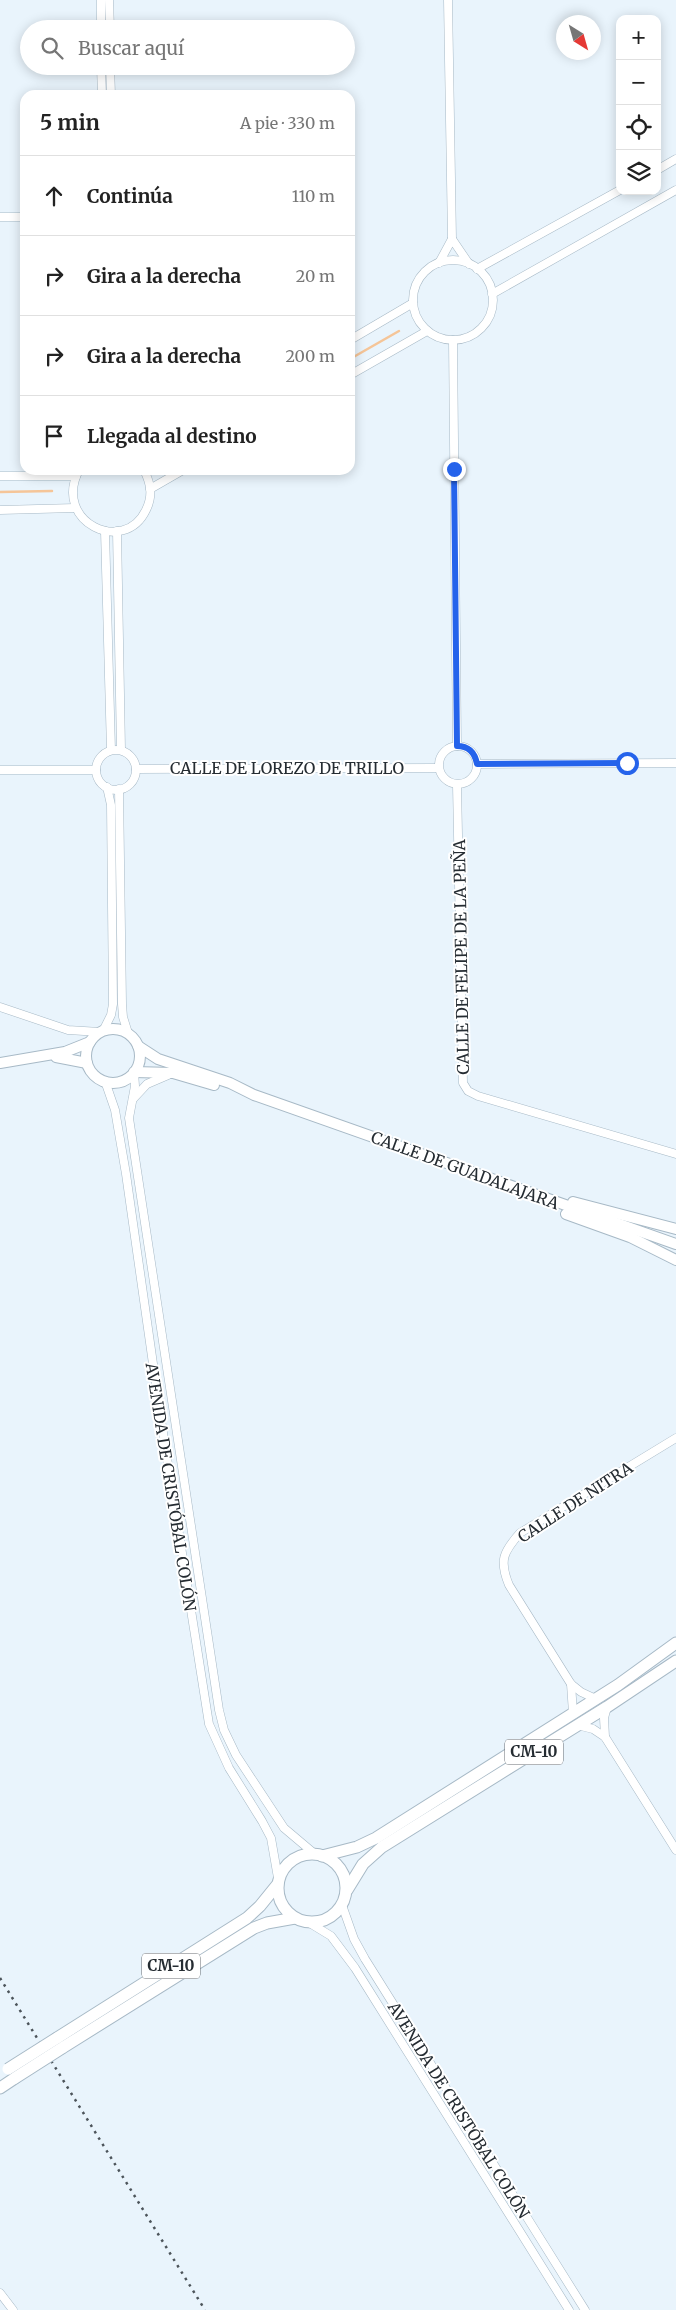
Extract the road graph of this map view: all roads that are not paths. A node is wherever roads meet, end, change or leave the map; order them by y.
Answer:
1 (100, 0) edge
2 (109, 0) edge
3 (448, 0) edge
4 (101, 20) edge
5 (110, 20) edge
6 (101, 75) edge
7 (110, 75) edge
8 (102, 90) edge
9 (111, 90) edge
10 (676, 159) edge
11 (661, 168) edge
12 (676, 190) edge
13 (616, 192) edge
14 (0, 217) edge
15 (20, 217) edge
16 (452, 239) junction
17 (439, 263) junction
18 (469, 264) junction
19 (477, 269) junction
20 (492, 294) junction
21 (413, 303) junction
22 (427, 330) junction
23 (355, 337) edge
24 (453, 340) junction
25 (355, 372) edge
26 (26, 475) edge
27 (77, 475) edge
28 (146, 475) edge
29 (174, 475) edge
30 (0, 476) edge
31 (150, 489) junction
32 (75, 508) junction
33 (0, 510) edge
34 (105, 531) junction
35 (117, 531) junction
36 (457, 746) junction
37 (112, 750) junction
38 (121, 750) junction
39 (676, 762) edge
40 (477, 764) junction
41 (438, 768) junction
42 (136, 769) junction
43 (0, 770) edge
44 (96, 770) junction
45 (457, 785) junction
46 (106, 788) junction
47 (119, 789) junction
48 (0, 1007) edge
49 (68, 1030) junction
50 (102, 1032) junction
51 (128, 1033) junction
52 (88, 1044) junction
53 (138, 1046) junction
54 (51, 1056) junction
55 (0, 1063) edge
56 (87, 1063) junction
57 (134, 1072) junction
58 (173, 1073) junction
59 (105, 1081) junction
60 (254, 1095) junction
61 (132, 1101) junction
62 (676, 1154) edge
63 (434, 1160) junction
64 (516, 1189) junction
65 (676, 1229) edge
66 (676, 1244) edge
67 (676, 1260) edge
68 (676, 1438) edge
69 (676, 1643) edge
70 (676, 1661) edge
71 (571, 1684) junction
72 (596, 1699) junction
73 (607, 1707) junction
74 (573, 1713) junction
75 (577, 1725) junction
76 (605, 1737) junction
77 (676, 1850) edge
78 (319, 1855) junction
79 (278, 1881) junction
80 (347, 1890) junction
81 (342, 1904) junction
82 (295, 1918) junction
83 (308, 1922) junction
84 (60, 2043) junction
85 (4, 2071) edge
86 (0, 2088) edge
87 (0, 2293) edge
88 (13, 2310) edge
89 (568, 2310) edge
90 (585, 2310) edge

1 - 4 street
2 - 5 street
3 - 16 street
6 - 8 street
7 - 9 street
10 - 11 street
12 - 20 street
13 - 19 street
14 - 15 street
16 - 17 street
16 - 18 street
17 - 18 street
17 - 21 street
18 - 19 street
19 - 20 street
20 - 24 street
21 - 22 street
21 - 23 street
22 - 24 street
22 - 25 street
24 - 36 street
26 - 30 street
27 - 32 street
28 - 31 street
29 - 31 street
31 - 35 street
32 - 33 street
32 - 34 street
34 - 35 street
34 - 37 street
35 - 38 street
36 - 40 street
36 - 41 street
37 - 38 street
37 - 44 street
38 - 42 street
39 - 40 street
40 - 45 street
41 - 42 street, CALLE DE LOREZO DE TRILLO
41 - 45 street
42 - 47 street
43 - 44 street
44 - 46 street
45 - 62 street, CALLE DE FELIPE DE LA PEÑA
46 - 47 street
46 - 50 street
47 - 51 street
48 - 49 street
49 - 50 street
49 - 52 street
50 - 51 main road
50 - 52 main road
51 - 53 main road
52 - 54 main road
52 - 56 main road
53 - 57 main road
53 - 60 main road, CALLE DE GUADALAJARA
54 - 55 main road
54 - 56 main road
56 - 59 main road
57 - 58 main road, CALLE DE GUADALAJARA
57 - 59 main road
57 - 61 street, AVENIDA DE CRISTÓBAL COLÓN
58 - 60 main road, CALLE DE GUADALAJARA
58 - 61 street
59 - 79 street, AVENIDA DE CRISTÓBAL COLÓN
60 - 63 main road, CALLE DE GUADALAJARA
61 - 78 street, AVENIDA DE CRISTÓBAL COLÓN
63 - 64 main road, CALLE DE GUADALAJARA
63 - 67 main road
64 - 65 main road
64 - 66 main road, CALLE DE GUADALAJARA
68 - 71 street, CALLE DE NITRA
69 - 72 main road, CM-10
70 - 73 main road, CM-10
71 - 72 street, CALLE DE NITRA
71 - 74 street, CALLE DE NITRA
72 - 74 main road, CM-10
73 - 75 main road, CM-10
73 - 76 street
74 - 78 main road, CM-10
75 - 76 street
75 - 80 main road, CM-10
76 - 77 street
78 - 79 main road, CM-10
78 - 80 main road
79 - 82 main road
79 - 84 main road, CM-10
80 - 81 main road, CM-10
81 - 83 main road
81 - 90 street, AVENIDA DE CRISTÓBAL COLÓN
82 - 83 main road, CM-10
82 - 84 main road, CM-10
83 - 89 street, AVENIDA DE CRISTÓBAL COLÓN
84 - 85 main road, CM-10, bridge
84 - 86 main road, CM-10, bridge
87 - 88 street

